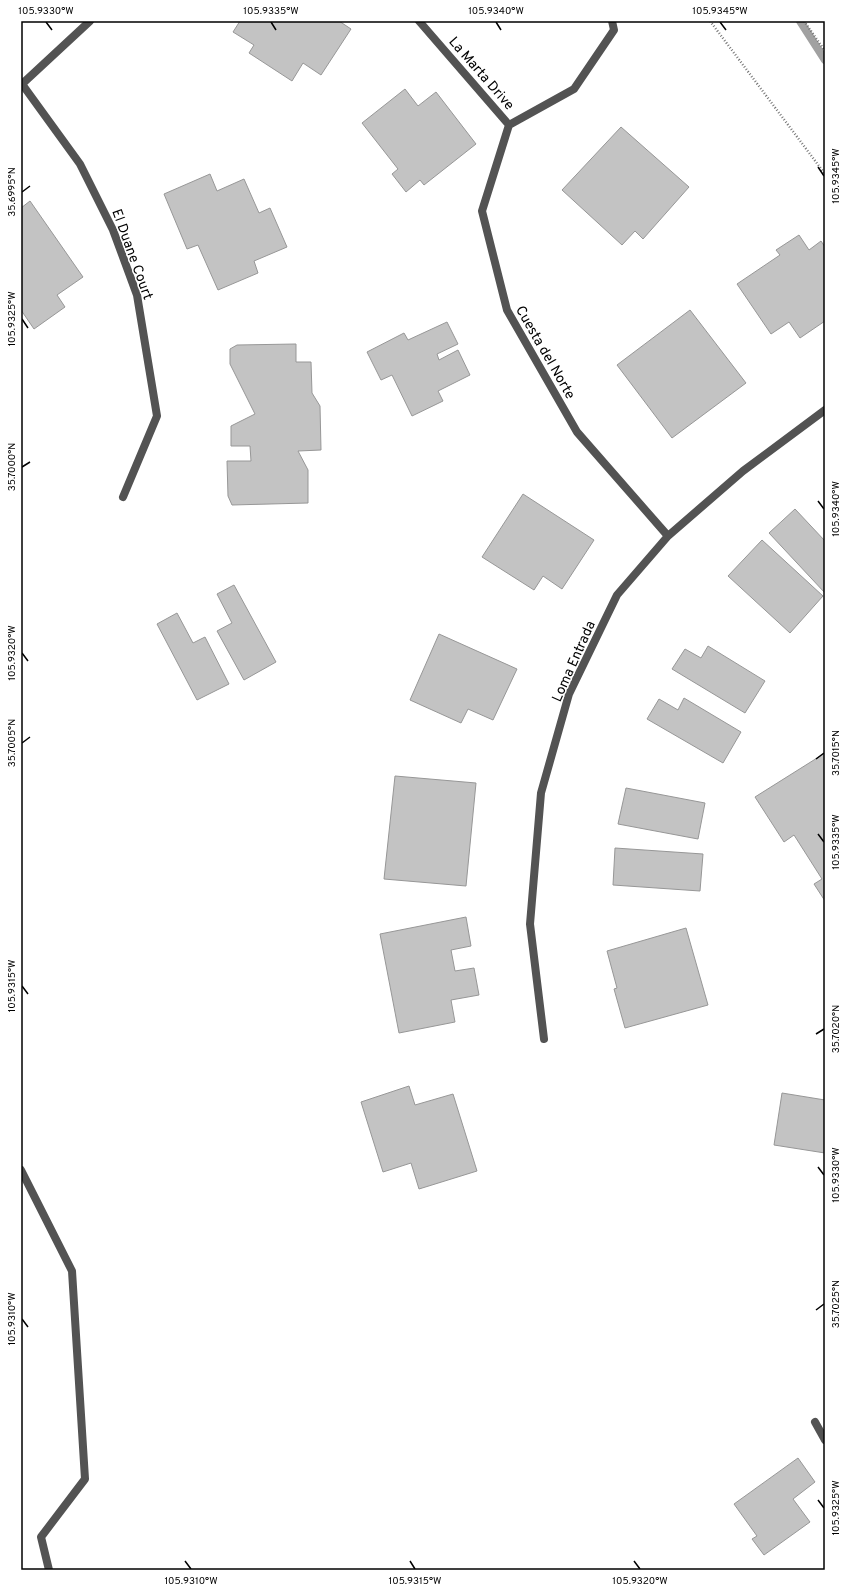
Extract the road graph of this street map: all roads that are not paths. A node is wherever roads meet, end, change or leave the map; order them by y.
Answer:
1 (90, 21) edge
2 (419, 21) edge
3 (612, 21) edge
4 (22, 84) edge
5 (509, 125) junction
6 (825, 410) edge
7 (123, 497) dead end
8 (668, 536) junction
9 (544, 1039) dead end
10 (21, 1170) edge
11 (815, 1422) dead end
12 (825, 1440) edge
13 (49, 1570) edge

1 - 4 street
2 - 5 street, La Marta Drive
3 - 5 street
4 - 7 street, El Duane Court
5 - 8 street, Cuesta del Norte
6 - 8 street, Loma Entrada
8 - 9 street, Loma Entrada
10 - 13 street
11 - 12 street

